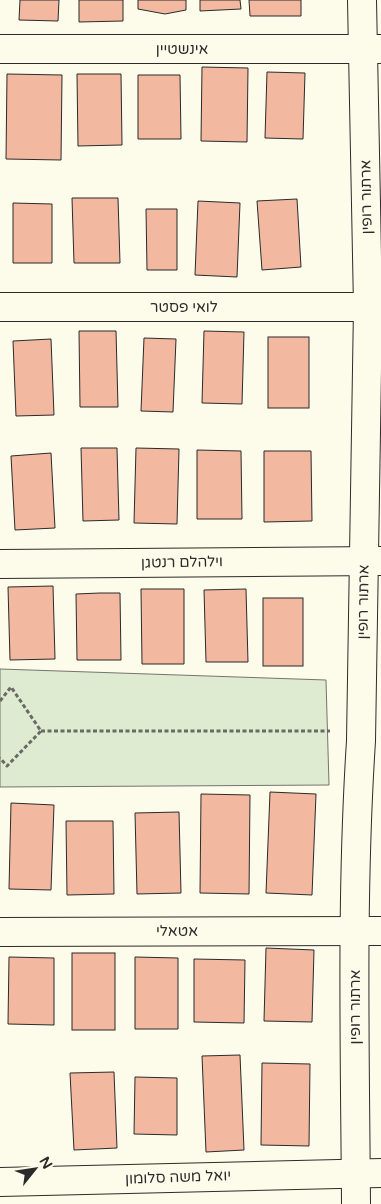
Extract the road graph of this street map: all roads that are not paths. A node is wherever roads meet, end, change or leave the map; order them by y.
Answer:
1 (362, 0) edge
2 (0, 49) edge
3 (372, 49) edge
4 (375, 307) edge
5 (0, 308) edge
6 (372, 561) edge
7 (0, 564) edge
8 (371, 741) edge
9 (354, 931) junction
10 (381, 931) edge
11 (0, 932) edge
12 (368, 1173) edge
13 (0, 1182) edge
14 (356, 1204) edge

1 - 3 street, ארתור רופין
2 - 3 street, אינשטיין
3 - 4 street, ארתור רופין
4 - 5 street, לואי פסטר
4 - 6 street, ארתור רופין
6 - 7 street, וילהלם רנטגן
6 - 8 street, ארתור רופין
8 - 9 street, ארתור רופין
9 - 10 street, אטאלי
9 - 11 street, אטאלי
9 - 12 street, ארתור רופין
12 - 13 street, יואל משה סלומון
12 - 14 street, ארתור רופין

